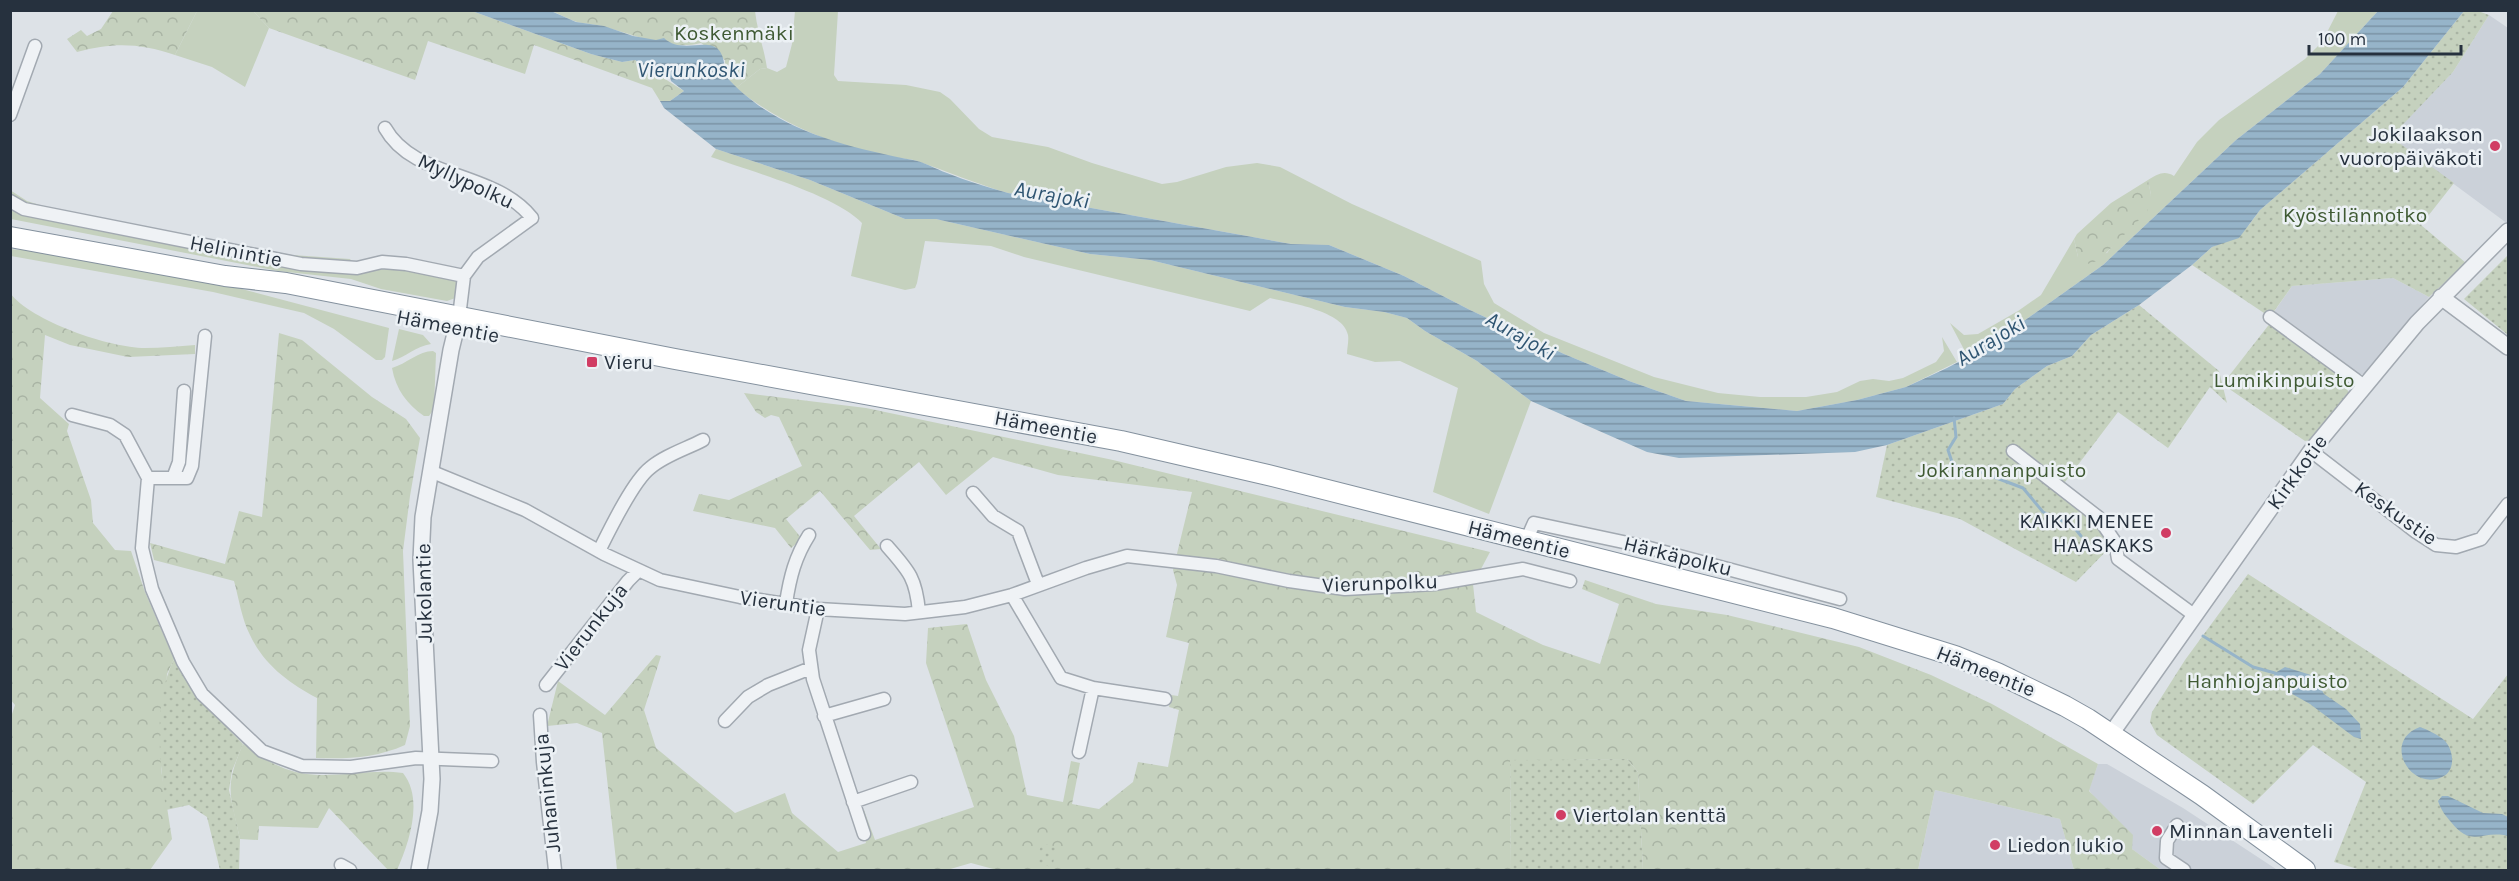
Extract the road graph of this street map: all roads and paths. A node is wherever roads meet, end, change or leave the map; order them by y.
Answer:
1 (35, 46) dead end
2 (10, 115) edge
3 (385, 128) dead end
4 (10, 201) edge
5 (2508, 231) edge
6 (10, 237) edge
7 (464, 276) junction
8 (2441, 297) junction
9 (2270, 317) dead end
10 (457, 323) junction
11 (205, 336) dead end
12 (2508, 347) edge
13 (2364, 385) junction
14 (184, 391) dead end
15 (72, 415) dead end
16 (704, 440) dead end
17 (2013, 451) dead end
18 (2311, 452) junction
19 (430, 471) junction
20 (148, 478) junction
21 (174, 478) junction
22 (973, 493) dead end
23 (2508, 504) edge
24 (808, 535) dead end
25 (1526, 542) junction
26 (886, 546) dead end
27 (599, 551) junction
28 (1154, 560) joint
29 (638, 571) junction
30 (1570, 581) dead end
31 (1038, 584) junction
32 (1012, 595) junction
33 (1840, 599) dead end
34 (786, 603) junction
35 (818, 609) junction
36 (919, 612) junction
37 (2194, 615) junction
38 (811, 668) junction
39 (546, 685) dead end
40 (1093, 688) junction
41 (884, 699) dead end
42 (1165, 699) dead end
43 (540, 715) dead end
44 (824, 716) junction
45 (724, 721) dead end
46 (2111, 734) junction
47 (1079, 752) dead end
48 (432, 758) junction
49 (492, 761) dead end
50 (911, 782) dead end
51 (853, 802) junction
52 (2177, 825) dead end
53 (864, 834) dead end
54 (2297, 868) edge
55 (419, 870) edge
56 (555, 870) edge
57 (2184, 870) edge

1 - 2 street
3 - 7 street, Myllypolku
4 - 7 street, Helinintie
5 - 8 street, Kirkkotie
6 - 10 highway, Hämeentie
7 - 10 street
8 - 12 street
8 - 13 street, Kirkkotie
9 - 13 street
10 - 19 street, Jukolantie
10 - 25 highway, Hämeentie
11 - 21 street
13 - 18 street, Kirkkotie
14 - 21 street
15 - 20 street
16 - 27 street
17 - 37 street
18 - 23 street, Keskustie
18 - 37 street, Kirkkotie
19 - 27 street, Vieruntie
19 - 48 street, Jukolantie
20 - 21 street
20 - 48 street
22 - 31 street
24 - 34 street
25 - 33 street, Härkäpolku
25 - 46 highway, Hämeentie
26 - 36 street
27 - 29 street, Vieruntie
28 - 30 street, Vierunpolku
28 - 31 street, Vieruntie
29 - 34 street, Vieruntie
29 - 39 street, Vierunkuja
31 - 32 street, Vieruntie
32 - 36 street, Vieruntie
32 - 40 street
34 - 35 street, Vieruntie
35 - 36 street, Vieruntie
35 - 38 street
37 - 46 street, Kirkkotie
38 - 44 street
38 - 45 street
40 - 42 street
40 - 47 street
41 - 44 street
43 - 56 street, Juhaninkuja
44 - 51 street
46 - 54 highway, Hämeentie
48 - 49 street
48 - 55 street, Jukolantie
50 - 51 street
51 - 53 street
52 - 57 street

